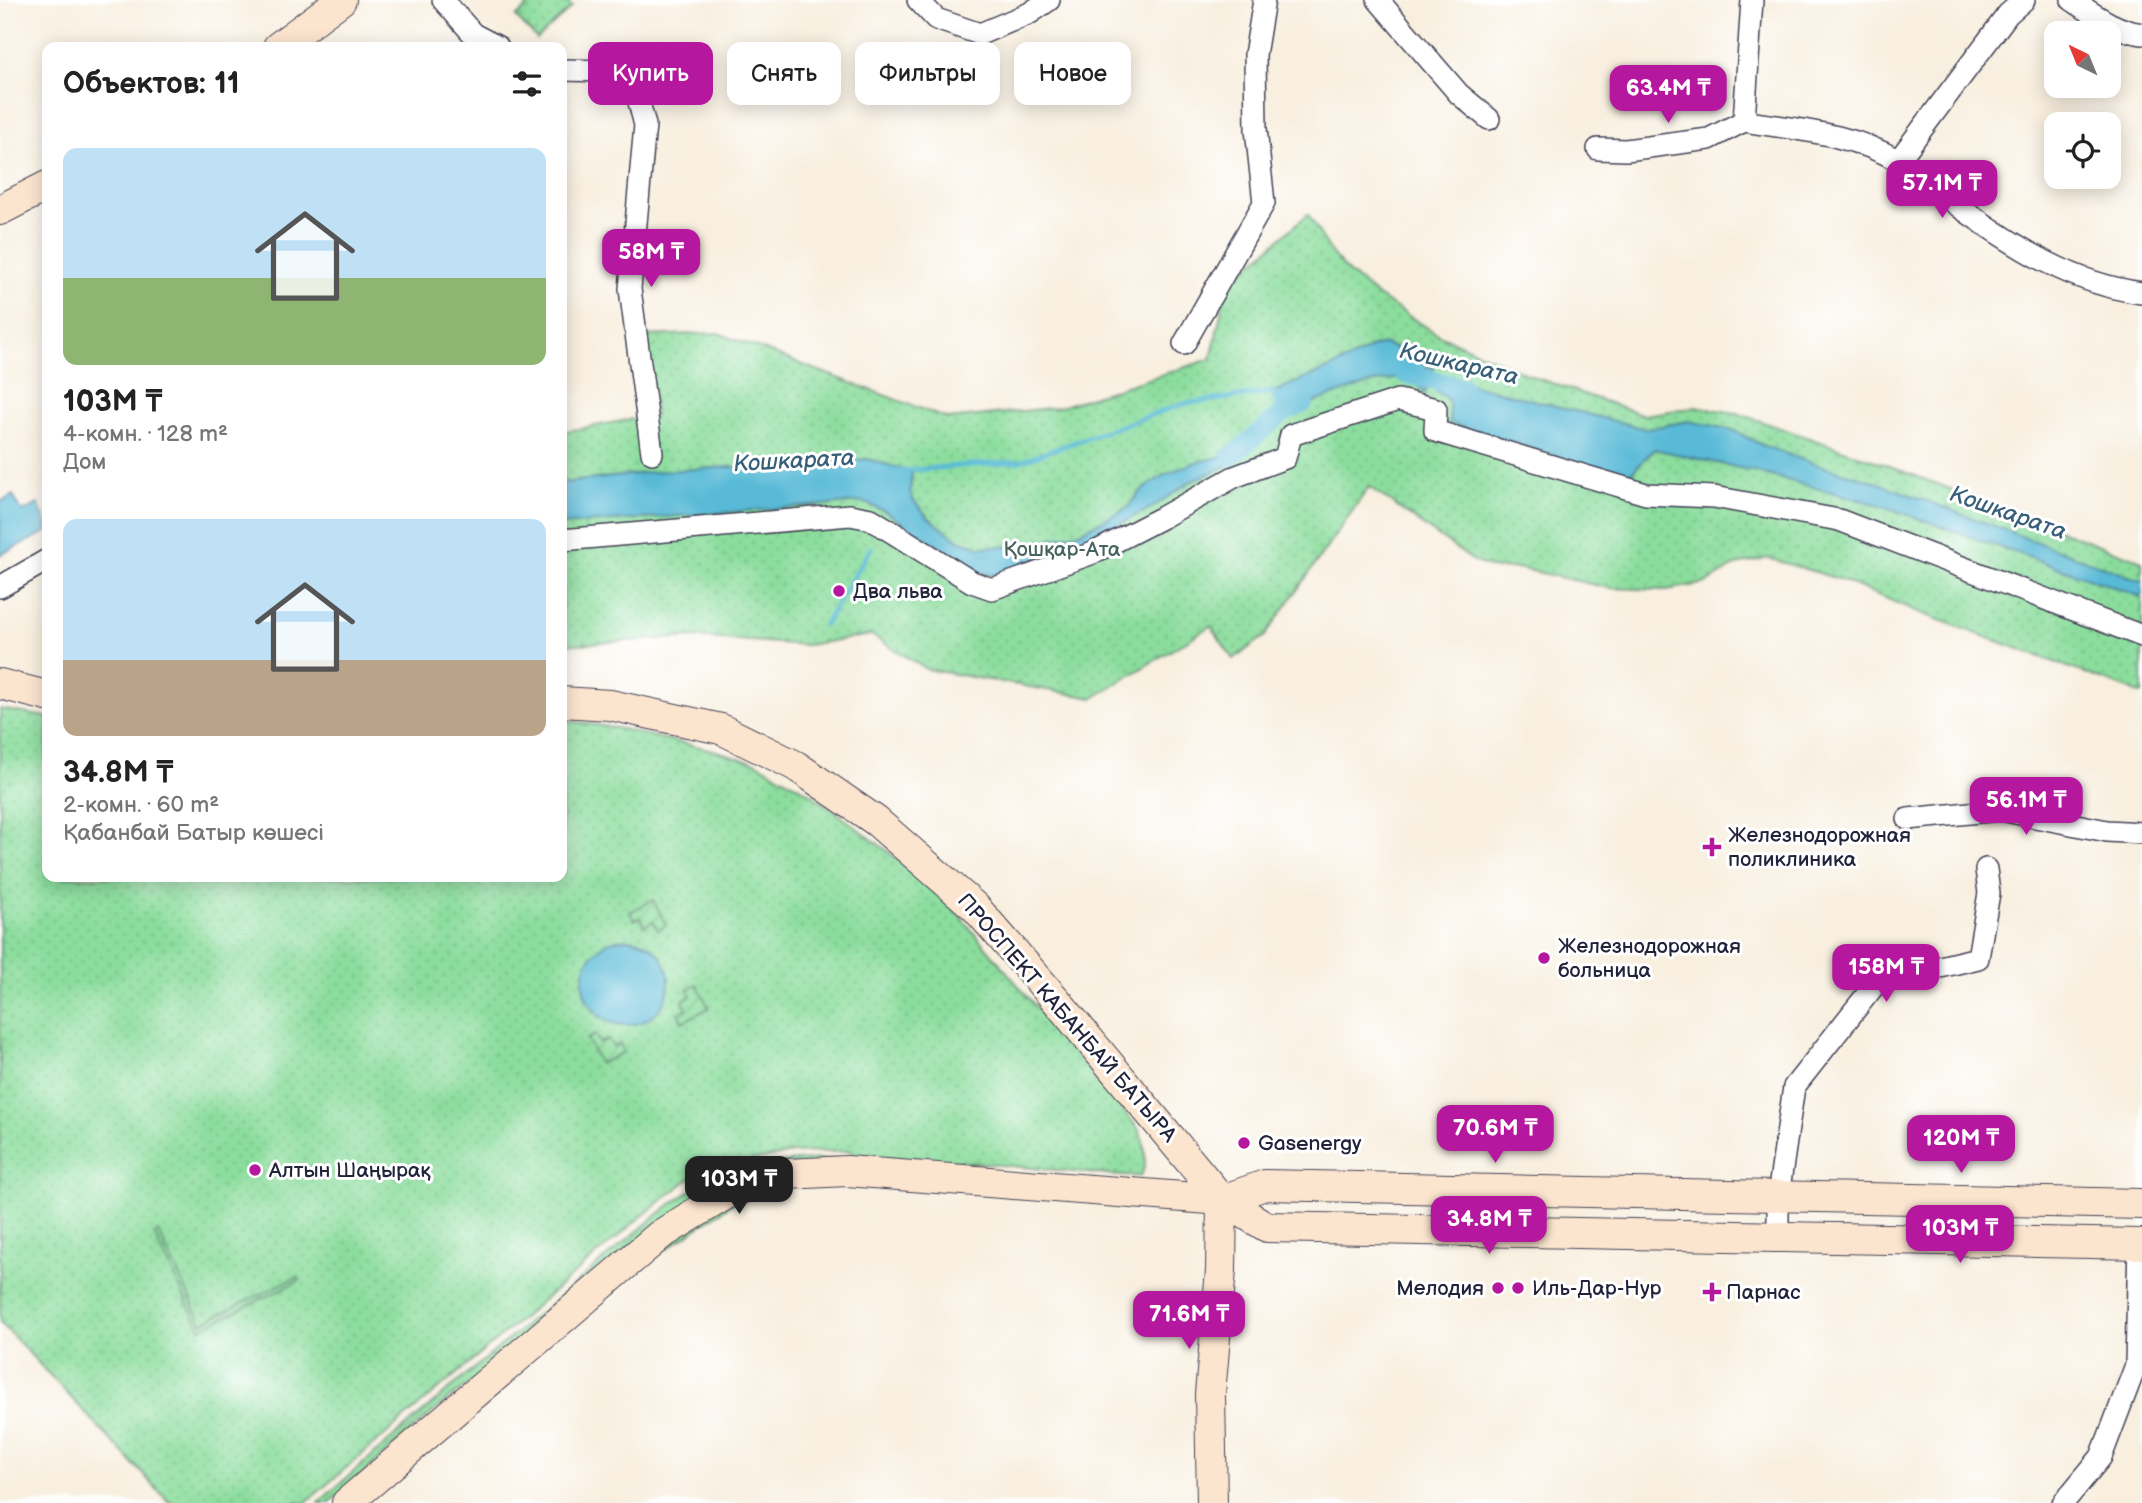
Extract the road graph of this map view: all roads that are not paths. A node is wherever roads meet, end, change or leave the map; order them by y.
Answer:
1 (341, 0) edge
2 (443, 0) edge
3 (918, 0) edge
4 (1049, 0) edge
5 (1265, 0) edge
6 (1378, 0) edge
7 (1752, 0) edge
8 (2024, 0) edge
9 (2072, 0) edge
10 (2142, 34) edge
11 (285, 42) edge
12 (488, 42) edge
13 (567, 70) edge
14 (1489, 119) dead end
15 (1744, 121) junction
16 (1598, 149) dead end
17 (1898, 161) junction
18 (42, 189) edge
19 (0, 210) edge
20 (2142, 293) edge
21 (1184, 344) dead end
22 (652, 453) dead end
23 (567, 540) edge
24 (42, 563) edge
25 (0, 587) edge
26 (2142, 636) edge
27 (0, 684) edge
28 (42, 695) edge
29 (567, 702) edge
30 (1908, 819) dead end
31 (2142, 833) edge
32 (1986, 869) dead end
33 (1778, 1196) junction
34 (1222, 1200) junction
35 (2142, 1204) edge
36 (1778, 1237) junction
37 (2140, 1244) edge
38 (2139, 1366) edge
39 (347, 1503) edge
40 (1212, 1503) edge
41 (2063, 1503) edge

1 - 11 main road
2 - 12 street
3 - 4 street
5 - 21 street
6 - 14 street
7 - 15 street
8 - 17 street
9 - 10 street
13 - 22 street
15 - 16 street
15 - 17 street
17 - 20 street
18 - 19 main road
23 - 26 street
24 - 25 street
27 - 28 main road
29 - 34 main road, ПРОСПЕКТ КАБАНБАЙ БАТЫРА
30 - 31 street
32 - 33 street
33 - 34 main road
33 - 35 main road
33 - 36 street
34 - 36 main road
34 - 39 main road
34 - 40 main road
36 - 37 main road
37 - 38 street
38 - 41 street

